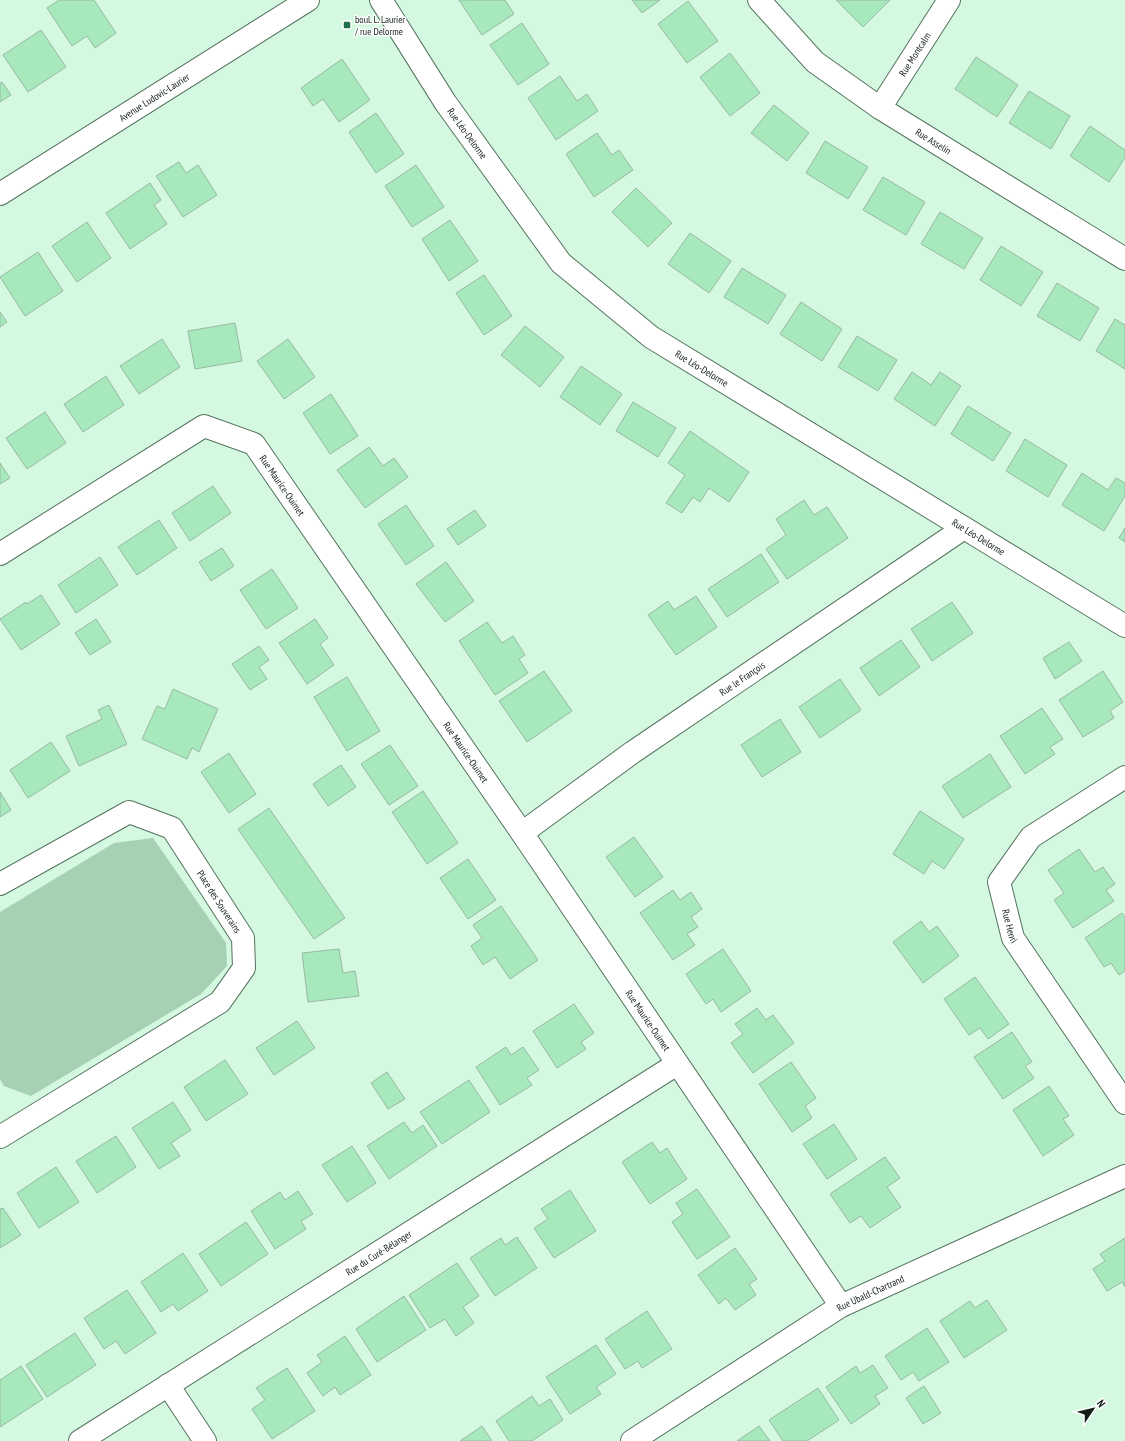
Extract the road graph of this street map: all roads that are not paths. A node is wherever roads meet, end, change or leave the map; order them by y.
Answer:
1 (308, 0) edge
2 (381, 0) edge
3 (759, 0) edge
4 (949, 0) edge
5 (880, 108) junction
6 (0, 194) edge
7 (1125, 259) edge
8 (964, 528) junction
9 (0, 554) edge
10 (1125, 626) edge
11 (1125, 777) edge
12 (522, 833) junction
13 (0, 884) edge
14 (677, 1064) junction
15 (1125, 1103) edge
16 (2, 1131) edge
17 (1125, 1176) edge
18 (841, 1306) junction
19 (168, 1385) junction
20 (80, 1441) edge
21 (205, 1441) edge
22 (632, 1441) edge

1 - 6 street, Avenue Ludovic-Laurier
2 - 8 street, Rue Léo-Delorme
3 - 5 street, Rue Asselin
4 - 5 street, Rue Montcalm
5 - 7 street, Rue Asselin
8 - 10 street, Rue Léo-Delorme
8 - 12 street, Rue le François
9 - 12 street, Rue Maurice-Ouimet
11 - 15 street, Rue Henri
12 - 14 street, Rue Maurice-Ouimet
13 - 16 street, Place des Souverains
14 - 18 street, Rue Maurice-Ouimet
14 - 19 street, Rue du Curé-Bélanger
17 - 18 street, Rue Ubald-Chartrand
18 - 22 street, Rue Ubald-Chartrand
19 - 20 street, Rue du Curé-Bélanger
19 - 21 street

